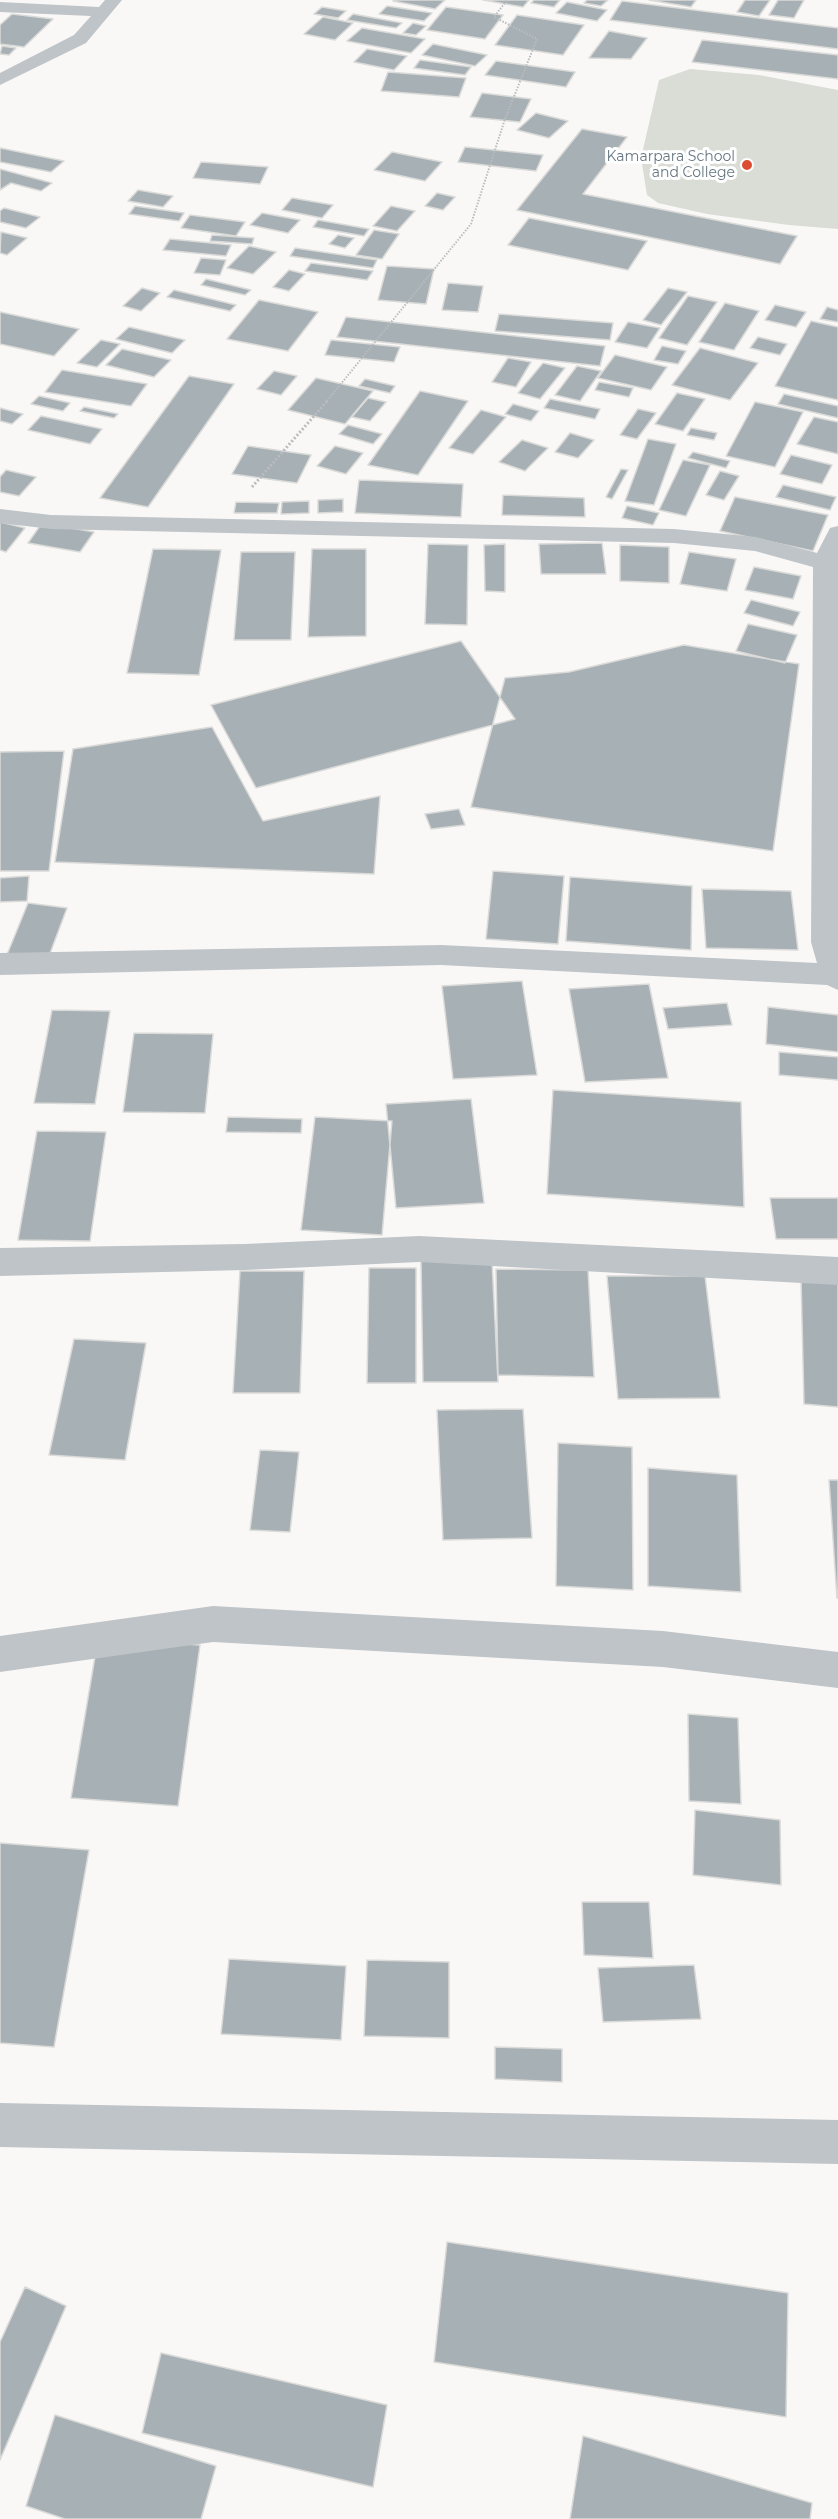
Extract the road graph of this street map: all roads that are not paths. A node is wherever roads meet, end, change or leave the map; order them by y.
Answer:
1 (108, 6) edge
2 (0, 7) edge
3 (0, 80) edge
4 (0, 516) edge
5 (838, 533) edge
6 (825, 563) junction
7 (0, 964) edge
8 (836, 977) edge
9 (0, 1262) edge
10 (838, 1271) edge
11 (0, 1654) edge
12 (838, 1670) edge
13 (0, 2126) edge
14 (838, 2142) edge

1 - 2 street
1 - 3 street
4 - 6 street
5 - 6 street
6 - 8 street
7 - 8 street
9 - 10 street
11 - 12 street
13 - 14 street

